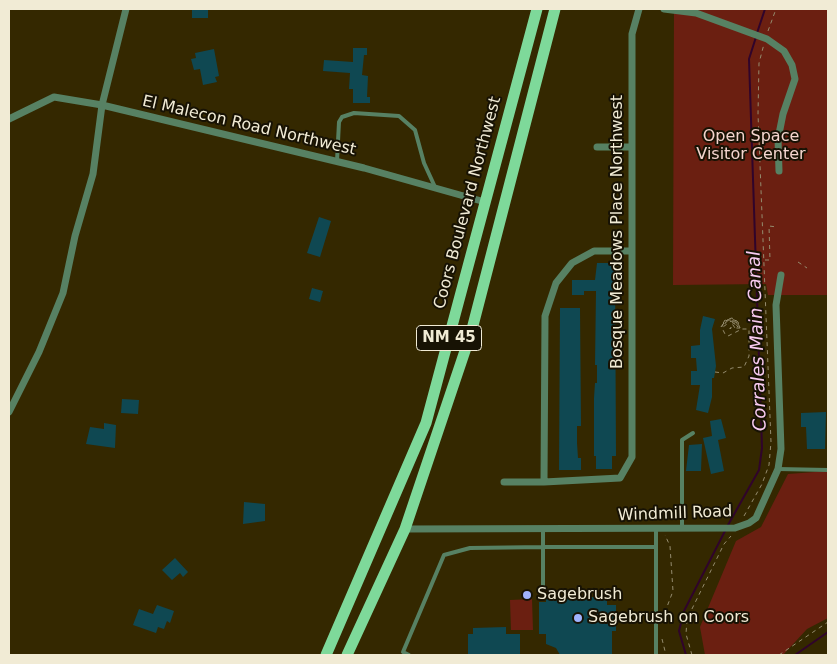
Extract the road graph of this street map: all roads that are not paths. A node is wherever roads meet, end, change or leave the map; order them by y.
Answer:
1 (126, 9) edge
2 (537, 9) edge
3 (555, 9) edge
4 (639, 9) edge
5 (664, 9) edge
6 (695, 11) edge
7 (102, 106) junction
8 (9, 119) edge
9 (597, 147) dead end
10 (631, 147) junction
11 (336, 161) junction
12 (779, 170) dead end
13 (435, 188) junction
14 (485, 202) junction
15 (631, 251) junction
16 (781, 275) dead end
17 (9, 412) edge
18 (693, 433) dead end
19 (778, 469) junction
20 (828, 470) edge
21 (504, 482) dead end
22 (544, 482) junction
23 (405, 529) junction
24 (543, 529) junction
25 (660, 529) junction
26 (682, 529) junction
27 (543, 547) junction
28 (656, 547) junction
29 (543, 589) dead end
30 (349, 654) edge
31 (326, 655) edge
32 (409, 655) edge
33 (656, 655) edge

1 - 7 street
2 - 14 main road, Coors Boulevard Northwest / NM 45
3 - 23 main road, NM 45
4 - 10 street, Bosque Meadows Place Northwest
5 - 6 street
6 - 12 street
7 - 8 street, El Malecon Road Northwest
7 - 11 street, El Malecon Road Northwest
7 - 17 street
9 - 10 street
10 - 15 street, Bosque Meadows Place Northwest
11 - 13 street, El Malecon Road Northwest
11 - 13 lane
13 - 14 street, El Malecon Road Northwest
14 - 31 main road, Coors Boulevard Northwest / NM 45
15 - 22 street
15 - 22 street, Bosque Meadows Place Northwest
16 - 19 street, Windmill Road
18 - 26 lane
19 - 20 lane
19 - 26 street, Windmill Road
21 - 22 street
23 - 24 street, Windmill Road
23 - 30 main road, NM 45
24 - 25 street, Windmill Road
24 - 27 lane
25 - 26 street, Windmill Road
25 - 28 lane
27 - 28 lane
27 - 29 lane
27 - 32 lane
28 - 33 lane

